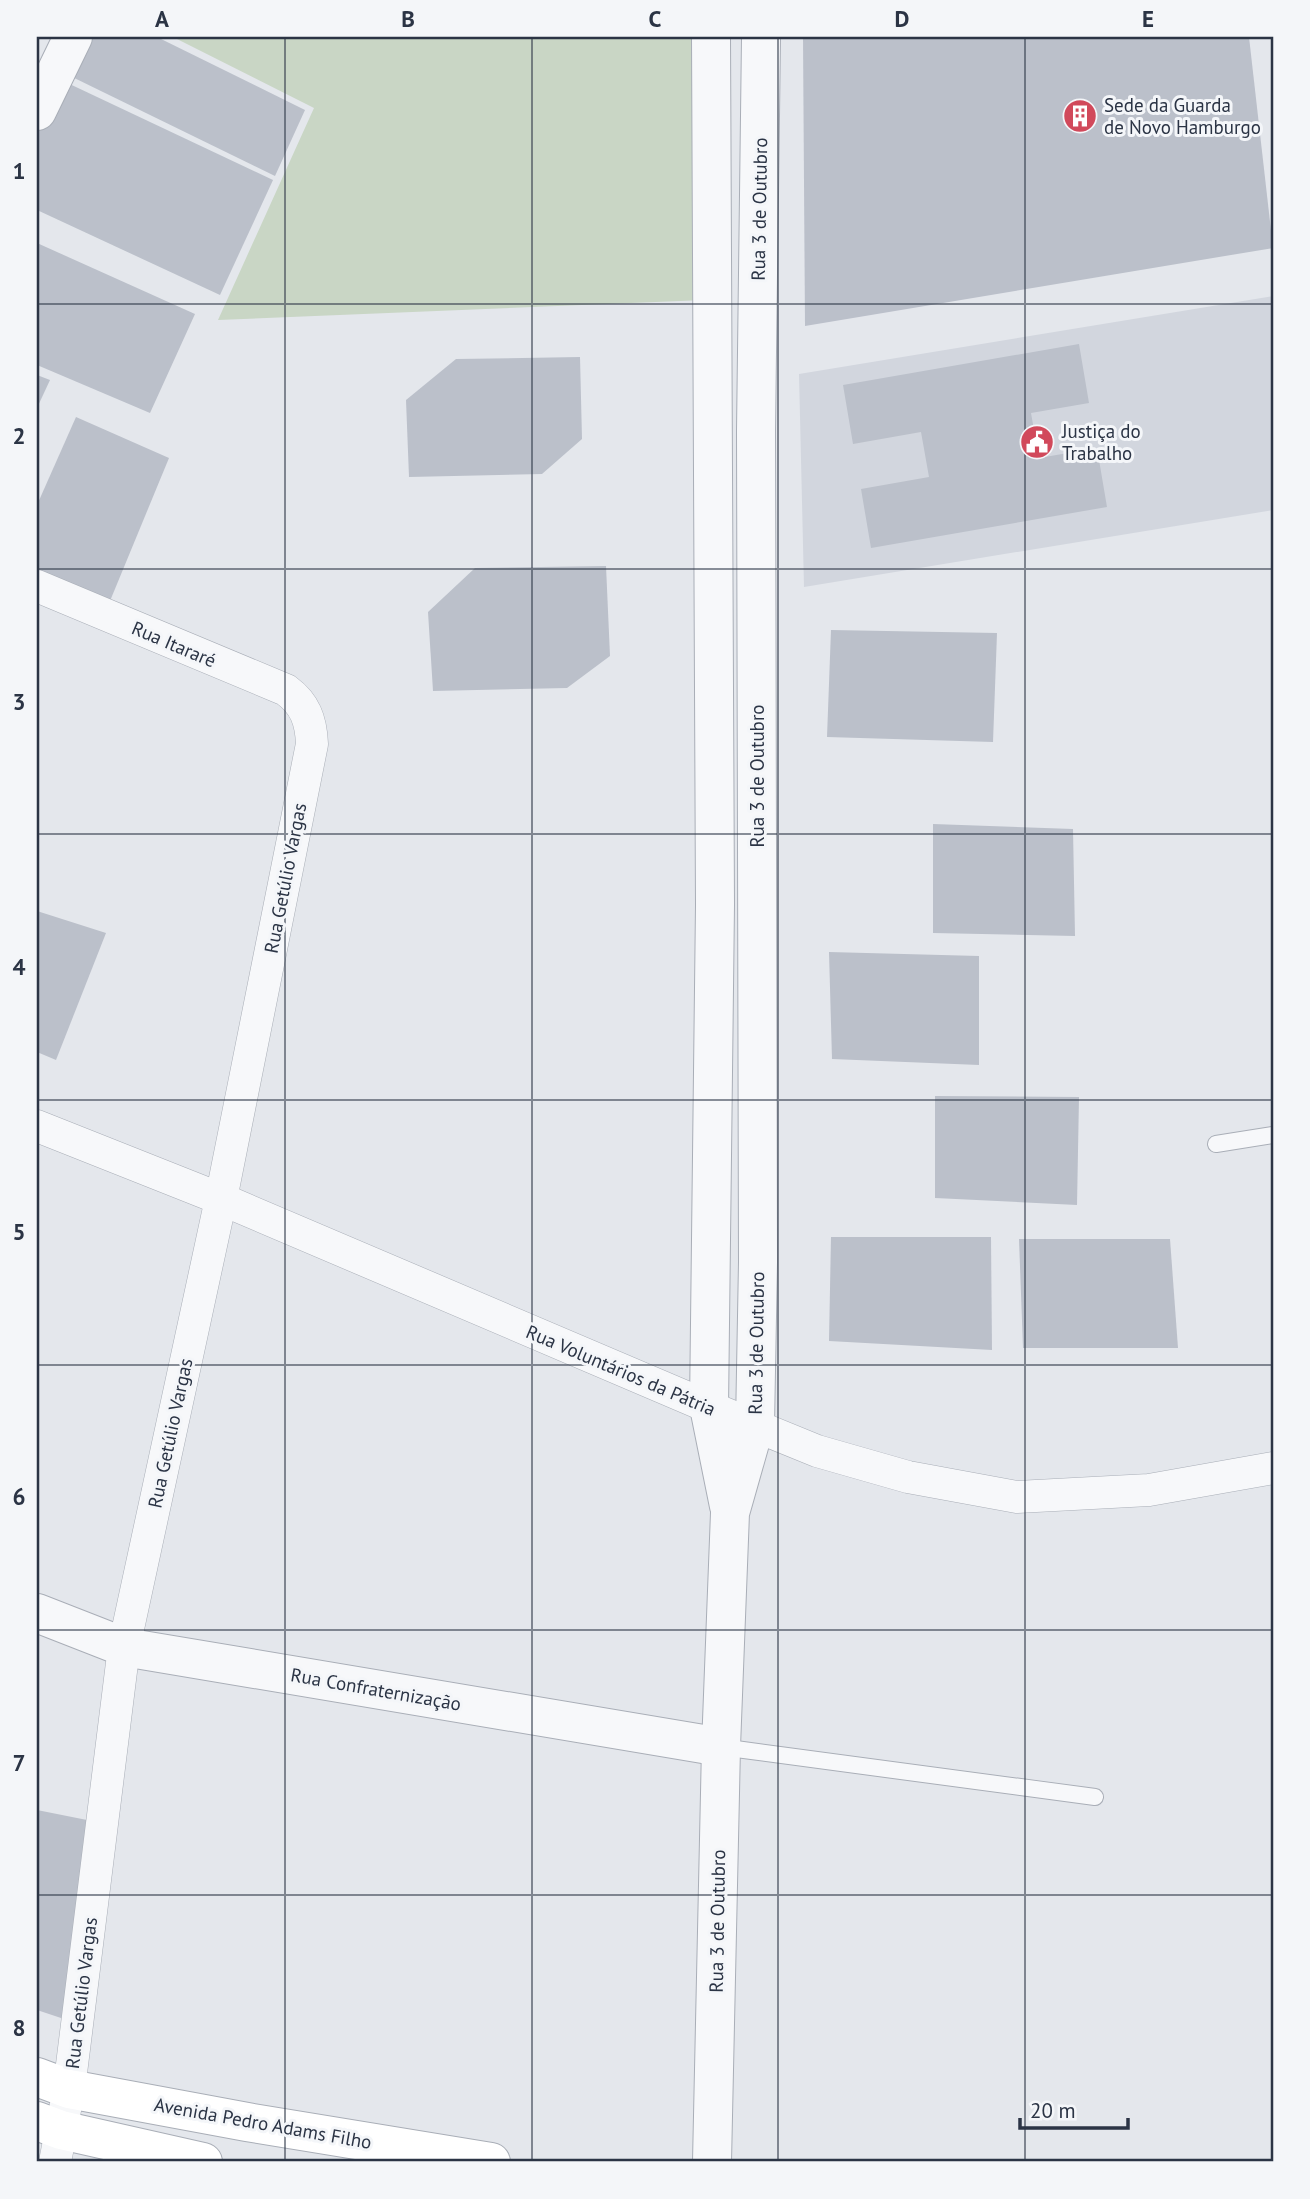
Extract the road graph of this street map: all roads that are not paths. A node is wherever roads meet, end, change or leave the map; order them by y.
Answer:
1 (73, 37) edge
2 (711, 37) edge
3 (761, 37) edge
4 (37, 111) edge
5 (758, 509) junction
6 (714, 511) junction
7 (37, 586) edge
8 (305, 710) joint
9 (757, 904) junction
10 (715, 905) junction
11 (37, 1126) edge
12 (1273, 1135) edge
13 (1216, 1144) dead end
14 (221, 1199) junction
15 (709, 1408) junction
16 (755, 1425) junction
17 (1273, 1468) edge
18 (730, 1513) junction
19 (37, 1613) edge
20 (124, 1647) junction
21 (721, 1747) junction
22 (1095, 1797) dead end
23 (53, 2083) edge
24 (51, 2138) edge
25 (203, 2162) edge
26 (491, 2162) edge
27 (712, 2162) edge

1 - 4 street
2 - 6 street, Rua 3 de Outubro
3 - 5 street, Rua 3 de Outubro
5 - 6 street
5 - 9 street, Rua 3 de Outubro
6 - 10 street, Rua 3 de Outubro
7 - 8 street, Rua Itararé
8 - 14 street, Rua Getúlio Vargas
9 - 10 street
9 - 16 street, Rua 3 de Outubro
10 - 15 street, Rua 3 de Outubro
11 - 14 street, Rua Voluntários da Pátria
12 - 13 lane
14 - 15 street, Rua Voluntários da Pátria
14 - 20 street, Rua Getúlio Vargas
15 - 16 street, Rua Voluntários da Pátria
15 - 18 street, Rua 3 de Outubro
16 - 17 street, Rua Voluntários da Pátria
16 - 18 street, Rua 3 de Outubro
18 - 21 street, Rua 3 de Outubro
19 - 20 street, Rua Confraternização
20 - 21 street, Rua Confraternização
20 - 23 street, Rua Getúlio Vargas
21 - 22 lane
21 - 27 street, Rua 3 de Outubro
23 - 24 street, Rua Getúlio Vargas
23 - 26 main road, Avenida Pedro Adams Filho
24 - 25 main road

